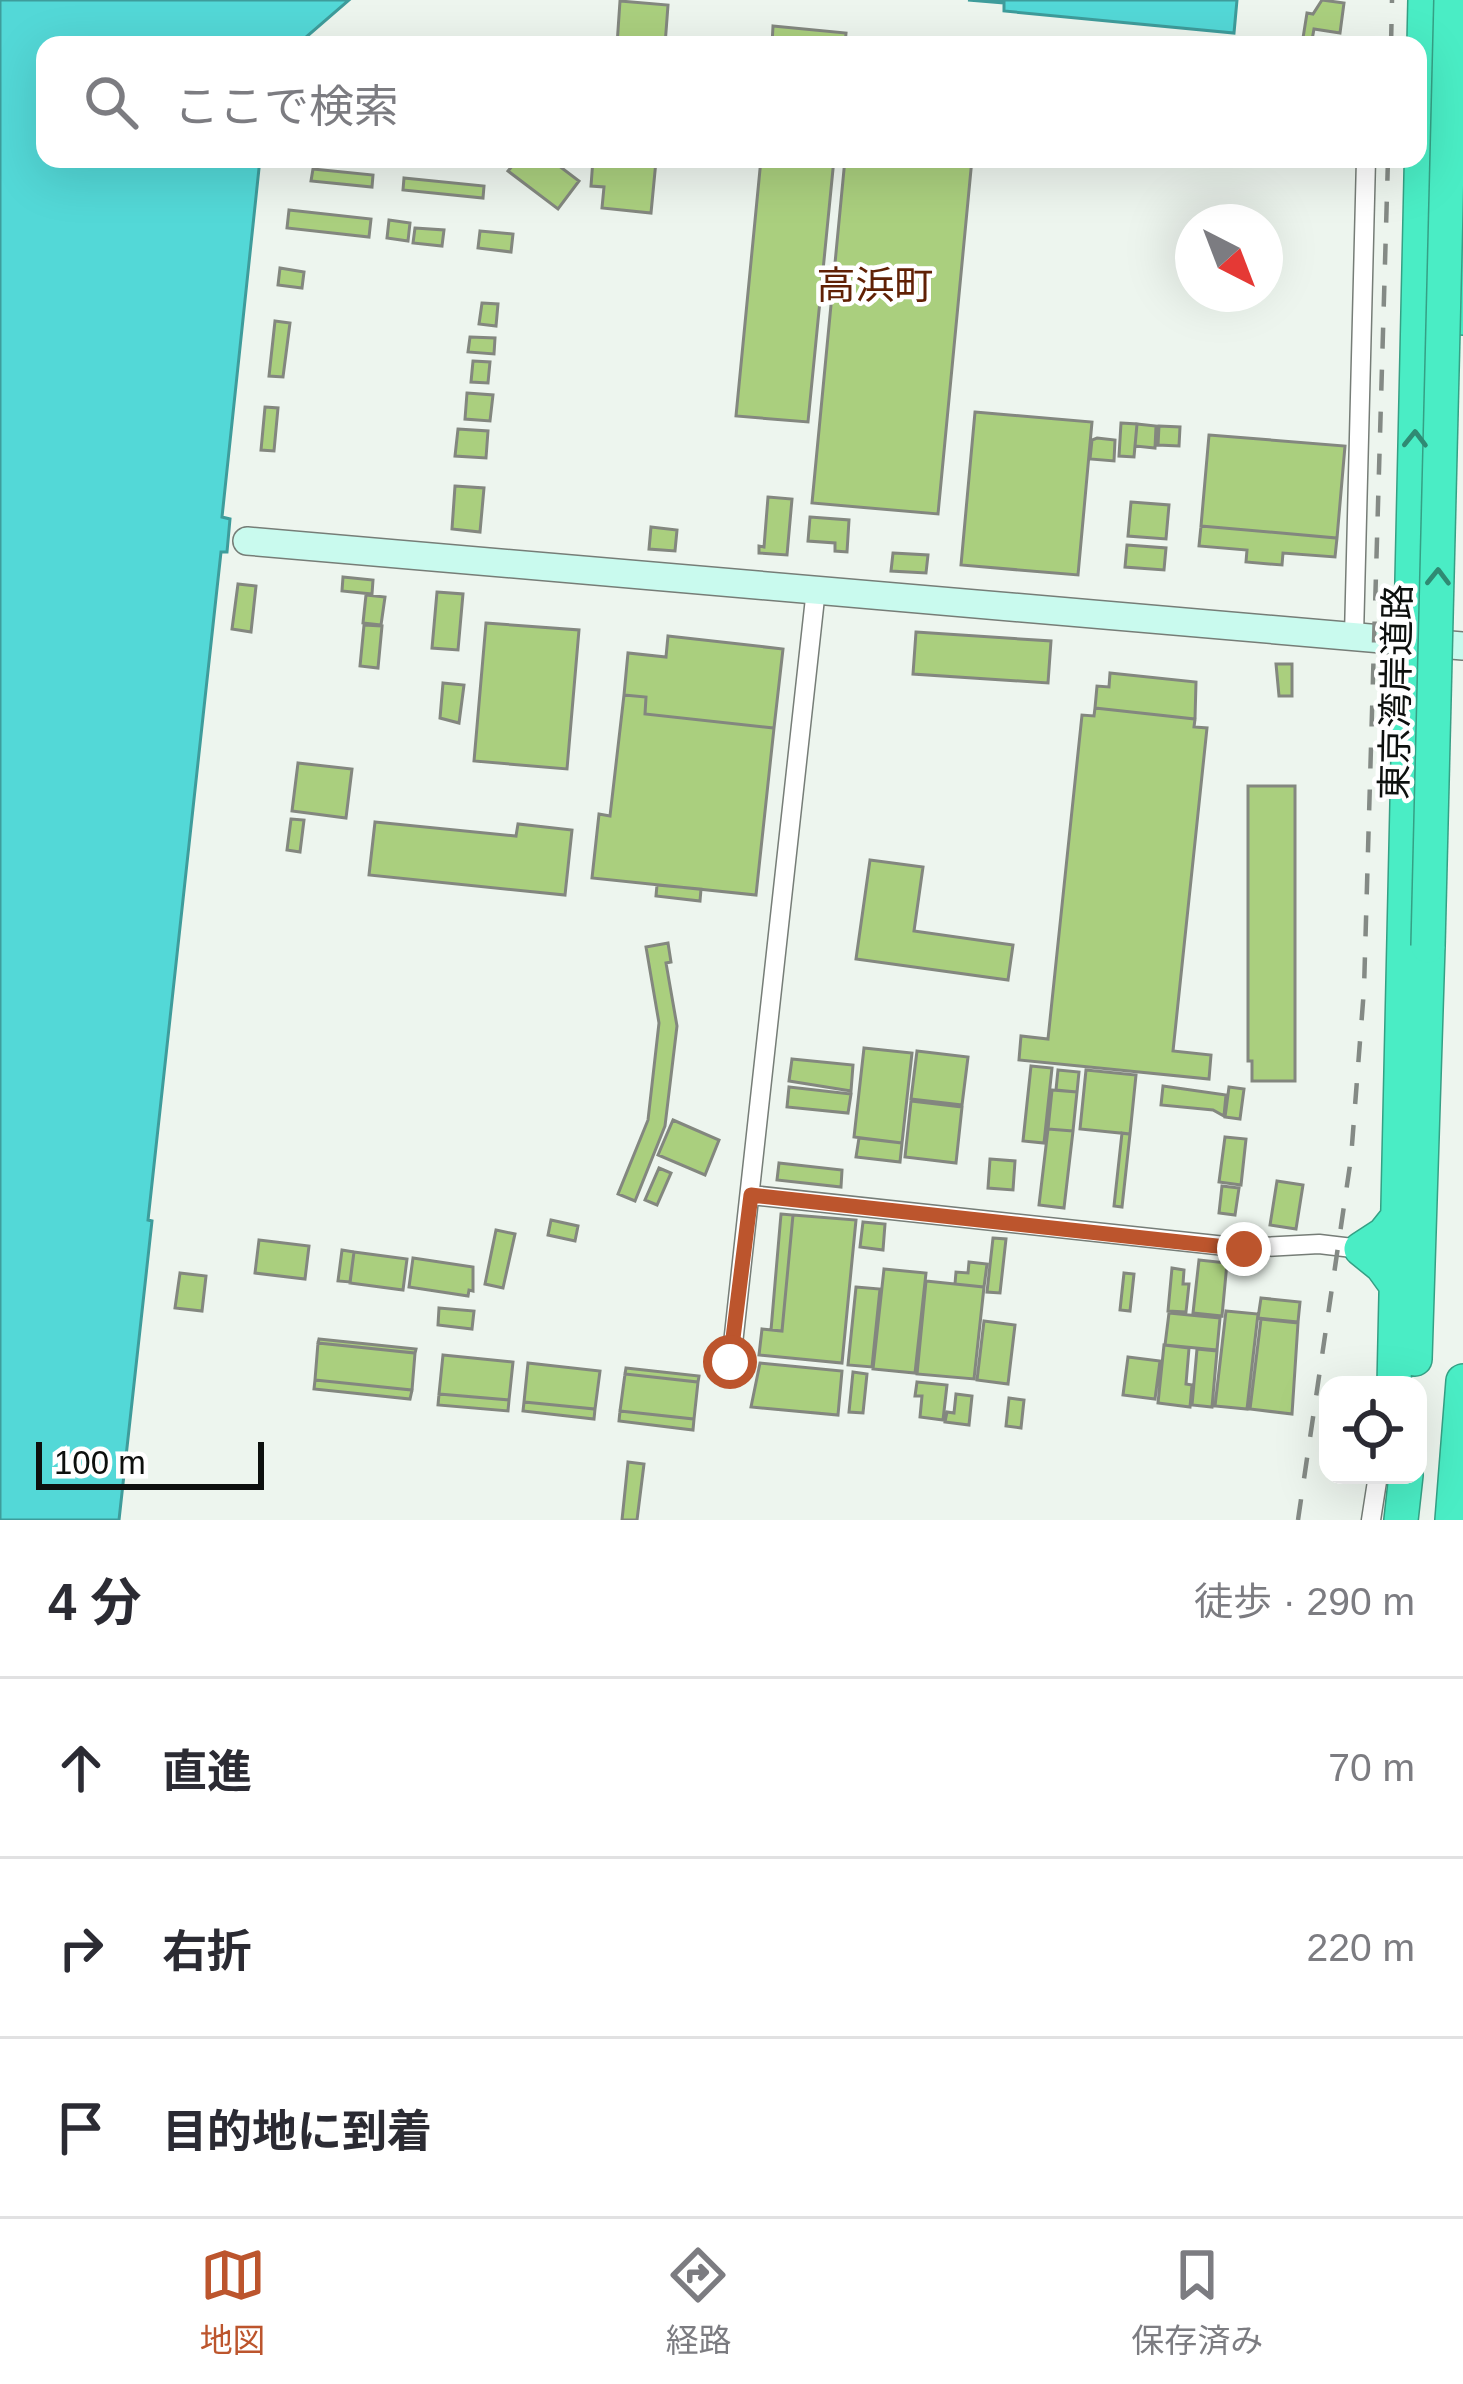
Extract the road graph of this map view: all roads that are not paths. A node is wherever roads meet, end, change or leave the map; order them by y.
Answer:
1 (1425, 0) edge
2 (1451, 0) edge
3 (1424, 36) edge
4 (1366, 168) edge
5 (1422, 168) edge
6 (1463, 180) edge
7 (1463, 318) edge
8 (247, 541) dead end
9 (816, 590) junction
10 (1354, 636) junction
11 (1410, 640) junction
12 (1463, 646) edge
13 (751, 1195) junction
14 (1396, 1219) junction
15 (1361, 1249) junction
16 (1395, 1284) junction
17 (730, 1362) dead end
18 (1392, 1376) edge
19 (1413, 1376) edge
20 (1463, 1381) edge
21 (1377, 1484) edge
22 (1392, 1484) edge
23 (1405, 1484) edge
24 (1371, 1520) edge
25 (1390, 1520) edge
26 (1401, 1520) edge
27 (1452, 1520) edge

3 -> 1 highway, 東京湾岸道路
19 -> 2 highway, 東京湾岸道路, bridge
4 - 10 street
11 -> 5 highway, 東京湾岸道路
6 - 7 highway
8 - 9 street
9 - 10 street
9 - 13 street
10 - 11 street
11 - 12 street
11 - 14 highway, 東京湾岸道路
13 - 15 street
13 - 17 street
14 - 15 highway
14 - 16 highway, 東京湾岸道路
15 - 16 highway
16 - 18 highway, 東京湾岸道路
20 - 27 highway
21 - 24 street
22 - 25 highway
23 - 26 highway

